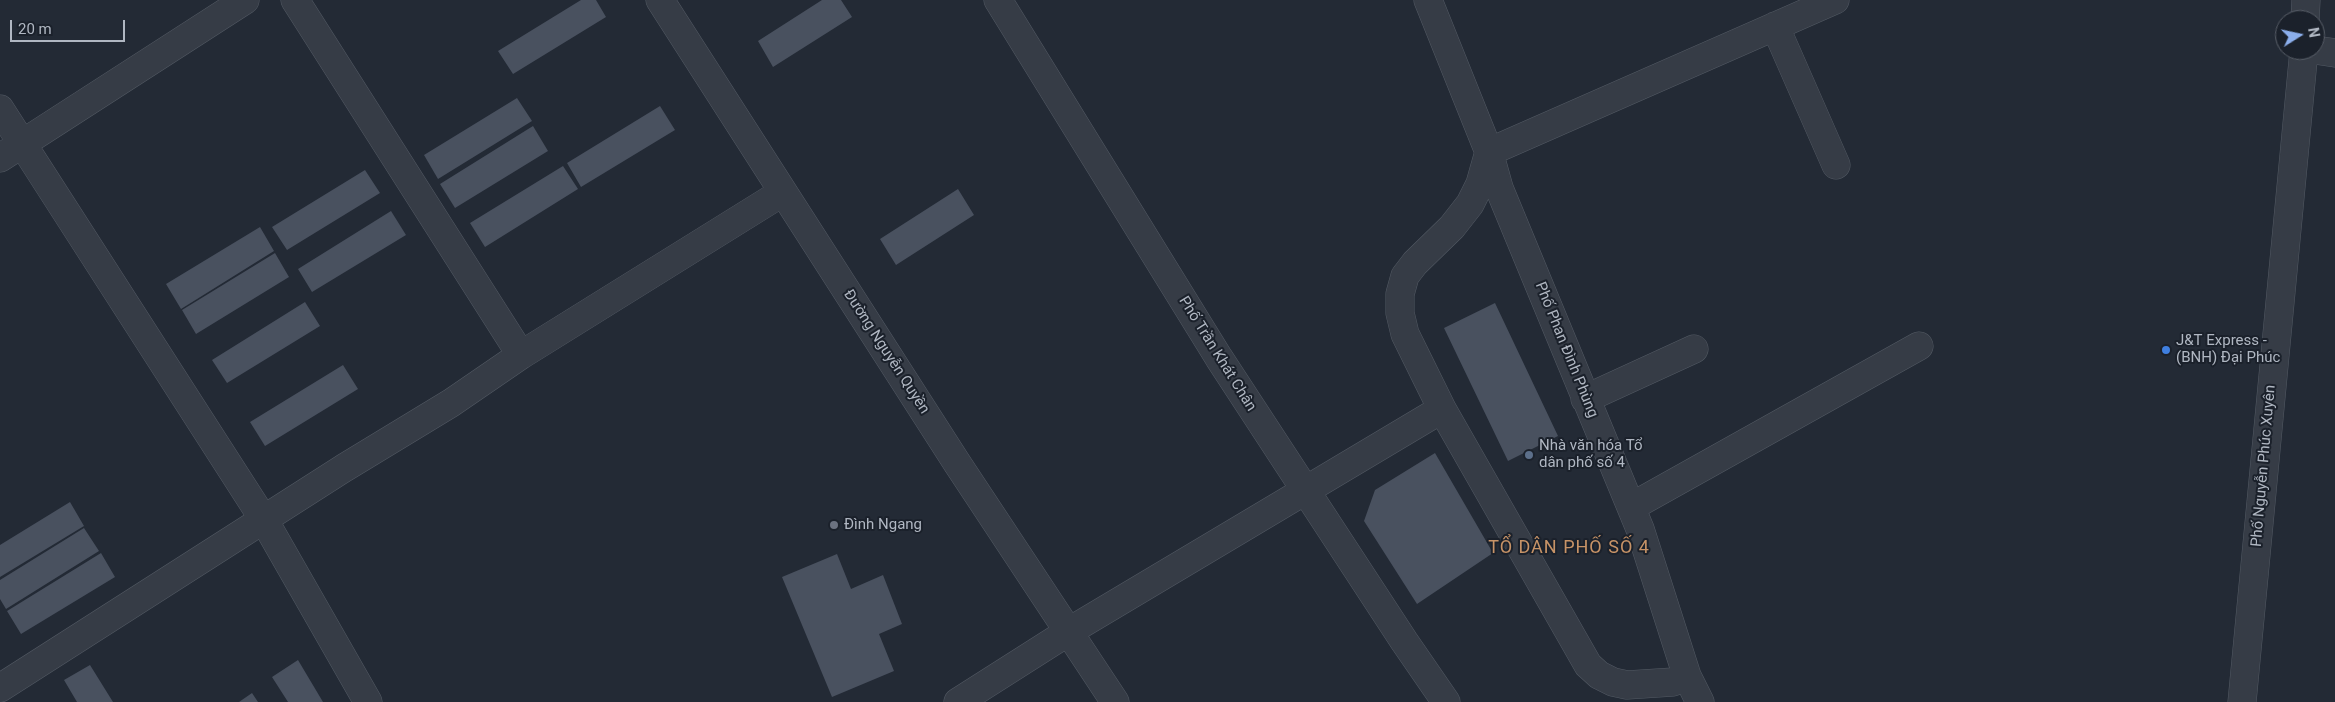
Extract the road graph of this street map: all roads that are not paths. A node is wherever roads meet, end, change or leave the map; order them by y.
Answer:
1 (245, 0) edge
2 (295, 0) edge
3 (660, 0) edge
4 (998, 0) edge
5 (1428, 0) edge
6 (1835, 0) edge
7 (1775, 26) junction
8 (2303, 60) edge
9 (0, 109) edge
10 (11, 151) edge
11 (1489, 152) junction
12 (1836, 165) dead end
13 (783, 192) junction
14 (1920, 346) dead end
15 (1694, 349) dead end
16 (521, 354) junction
17 (1586, 399) junction
18 (1442, 409) junction
19 (1306, 492) junction
20 (1631, 507) junction
21 (264, 520) junction
22 (1068, 632) junction
23 (1687, 676) junction
24 (1, 686) edge
25 (2248, 701) edge
26 (368, 702) edge
27 (958, 702) edge
28 (1115, 702) edge
29 (1446, 702) edge
30 (1700, 702) edge

1 - 10 street
2 - 16 street
3 - 13 street, Đường Nguyễn Quyền
4 - 19 street, Phố Trần Khát Chân
5 - 11 street, Phố Phan Đình Phùng
6 - 7 street
7 - 11 street
7 - 12 street
8 - 25 street, Phố Nguyễn Phúc Xuyên
9 - 10 street
10 - 21 street
11 - 17 street, Phố Phan Đình Phùng
11 - 18 street
13 - 16 street
13 - 22 street, Đường Nguyễn Quyền
14 - 20 street
15 - 17 street
16 - 21 street
17 - 20 street, Phố Phan Đình Phùng
18 - 19 street
18 - 23 street
19 - 22 street
19 - 29 street, Phố Trần Khát Chân
20 - 23 street, Phố Phan Đình Phùng
21 - 24 street
21 - 26 street
22 - 27 street
22 - 28 street, Đường Nguyễn Quyền
23 - 30 street, Phố Phan Đình Phùng

